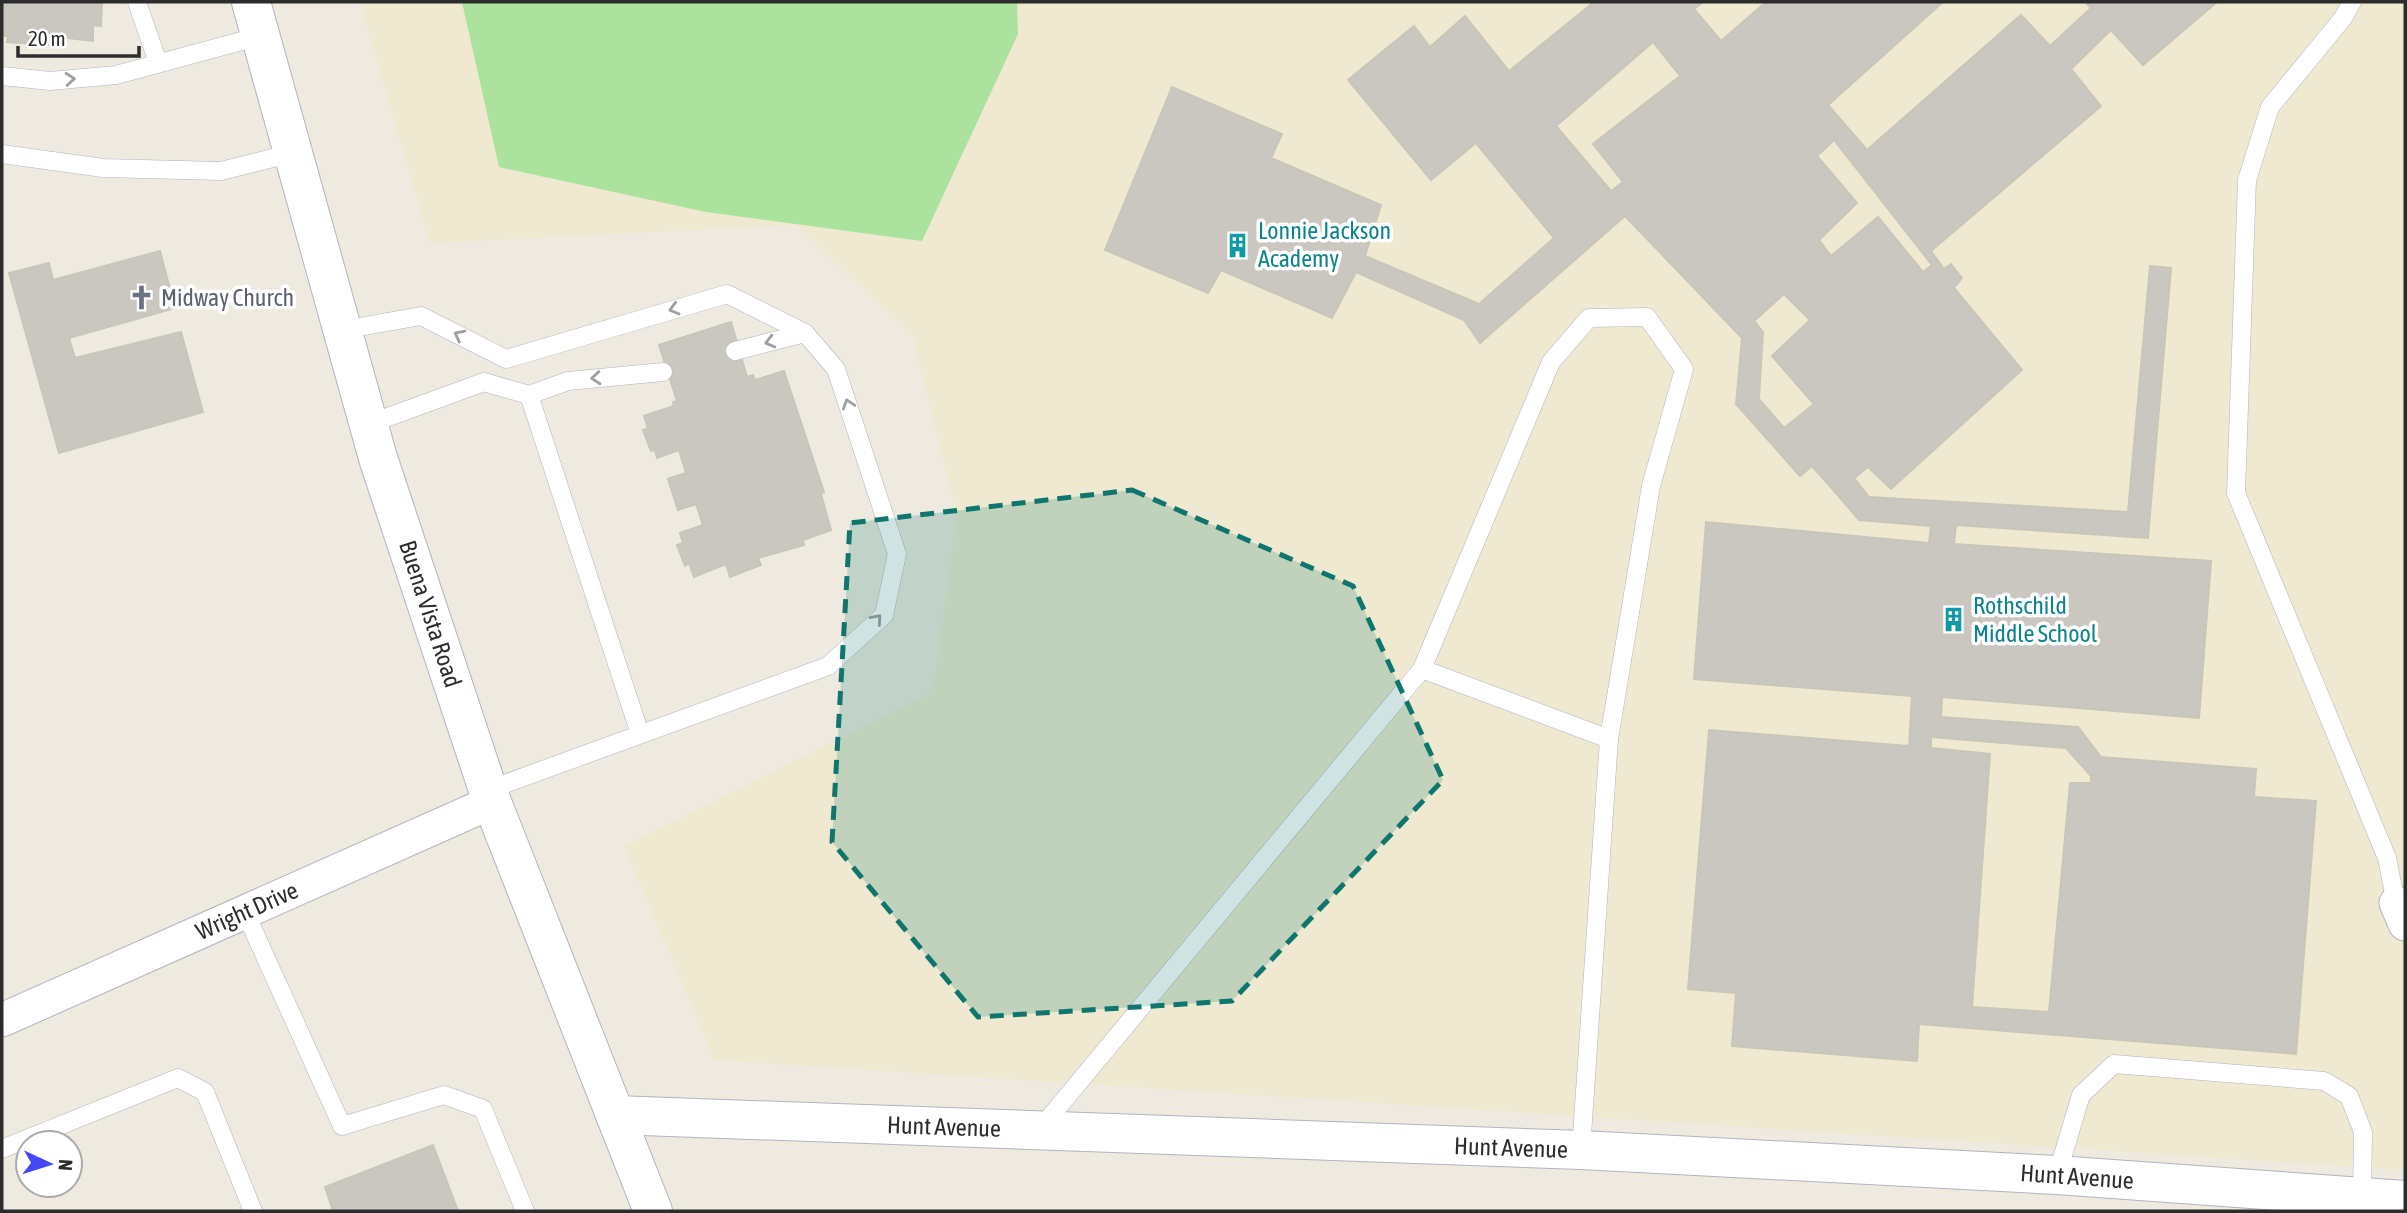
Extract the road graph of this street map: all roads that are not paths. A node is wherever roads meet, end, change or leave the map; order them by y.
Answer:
1 (137, 2) edge
2 (2352, 2) edge
3 (256, 19) edge
4 (158, 63) junction
5 (2, 76) edge
6 (293, 153) junction
7 (2, 154) edge
8 (342, 330) junction
9 (805, 333) junction
10 (735, 351) dead end
11 (663, 372) dead end
12 (528, 395) junction
13 (369, 424) junction
14 (1422, 669) junction
15 (640, 734) junction
16 (1609, 739) junction
17 (490, 796) junction
18 (245, 912) junction
19 (2400, 913) edge
20 (2, 1020) edge
21 (615, 1115) junction
22 (1038, 1131) junction
23 (2, 1149) edge
24 (1581, 1150) junction
25 (2057, 1175) junction
26 (2362, 1197) junction
27 (2405, 1200) edge
28 (253, 1211) edge
29 (525, 1211) edge
30 (653, 1211) edge

1 - 4 lane
2 - 19 lane
3 - 4 lane
3 - 6 street, Buena Vista Road
5 -> 4 lane
6 - 7 lane
6 - 8 street, Buena Vista Road
9 -> 8 lane
8 - 13 street, Buena Vista Road
9 -> 10 lane
15 -> 9 lane
11 -> 12 lane
12 - 13 lane
12 - 15 lane
13 - 17 street, Buena Vista Road
14 - 16 lane
14 - 16 lane
14 - 22 lane
15 - 17 lane
16 - 24 lane
17 - 18 street, Wright Drive
17 - 21 street, Buena Vista Road
18 - 20 street, Wright Drive
18 - 29 lane
21 - 22 street, Hunt Avenue
21 - 30 street, Buena Vista Road
22 - 24 street, Hunt Avenue
23 - 28 lane
24 - 25 street, Hunt Avenue
25 - 26 street, Hunt Avenue
25 - 26 lane
26 - 27 street, Hunt Avenue

